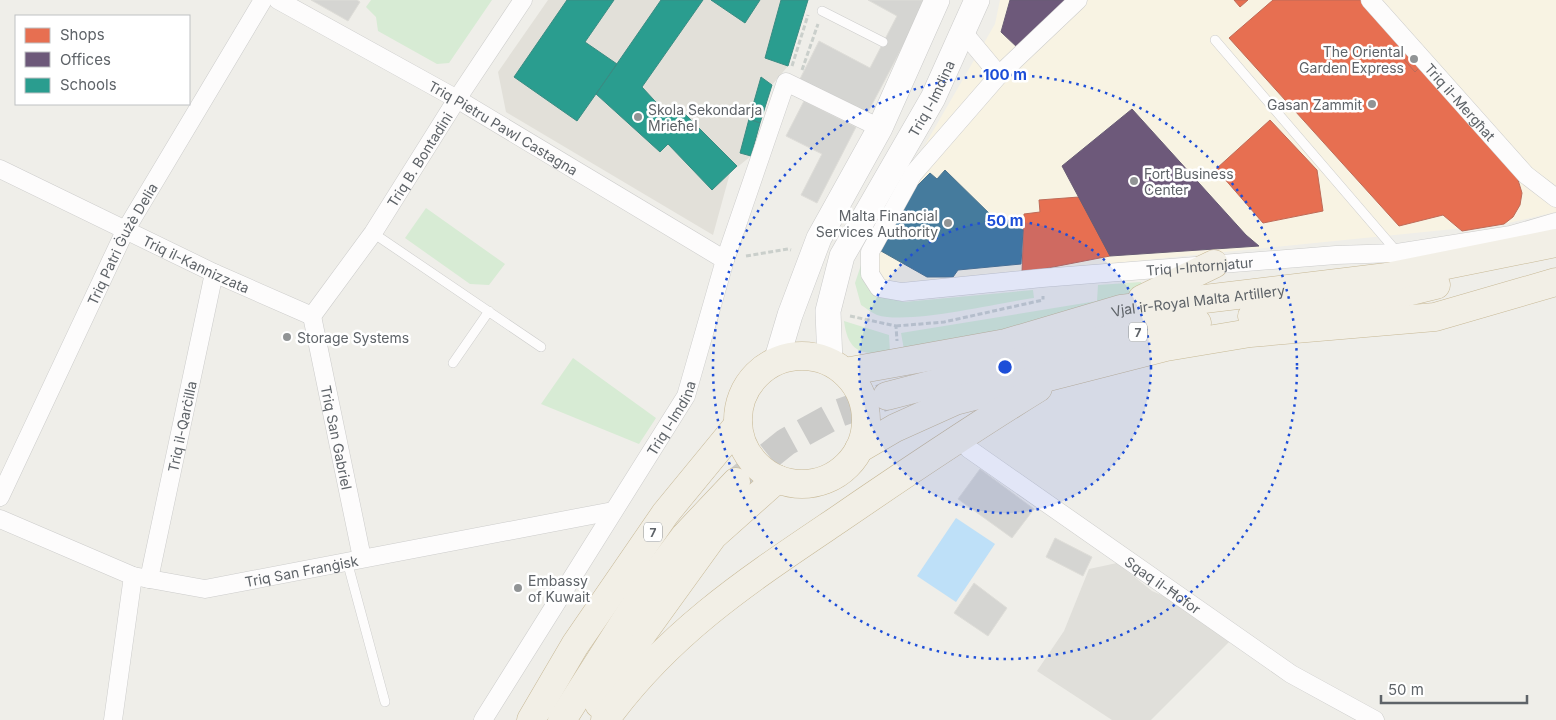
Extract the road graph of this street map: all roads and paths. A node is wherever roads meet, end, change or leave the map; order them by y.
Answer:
1 (263, 0) edge
2 (278, 0) edge
3 (523, 0) edge
4 (937, 0) edge
5 (977, 0) edge
6 (1078, 0) edge
7 (1370, 0) edge
8 (822, 11) junction
9 (964, 33) junction
10 (1215, 40) dead end
11 (883, 42) dead end
12 (999, 75) junction
13 (791, 85) junction
14 (457, 99) junction
15 (880, 128) junction
16 (0, 169) edge
17 (1556, 198) edge
18 (1556, 222) edge
19 (125, 231) junction
20 (373, 233) junction
21 (1556, 243) edge
22 (1397, 253) junction
23 (1556, 254) edge
24 (725, 260) junction
25 (1214, 264) junction
26 (214, 274) junction
27 (1042, 278) junction
28 (1556, 282) edge
29 (1120, 309) junction
30 (489, 311) junction
31 (828, 311) junction
32 (312, 316) junction
33 (896, 326) junction
34 (541, 347) dead end
35 (776, 362) junction
36 (453, 363) dead end
37 (898, 363) junction
38 (837, 367) junction
39 (1059, 375) junction
40 (887, 396) tunnel mouth
41 (739, 419) junction
42 (961, 436) junction
43 (859, 449) junction
44 (777, 479) junction
45 (736, 482) tunnel mouth
46 (0, 496) edge
47 (613, 511) junction
48 (0, 519) edge
49 (355, 560) junction
50 (141, 578) junction
51 (385, 702) dead end
52 (113, 720) edge
53 (482, 720) edge
54 (531, 720) edge
55 (562, 720) edge
56 (591, 720) edge
57 (605, 720) edge
58 (1375, 720) edge

1 - 19 street, Triq Patri Ġużè Delia
2 - 14 street, Triq Pietru Pawl Castagna
3 - 14 street, Triq B. Bontadini
4 - 15 main road
5 - 9 main road, Triq l-Imdina
6 - 12 street
7 - 17 street, Triq il-Mergħat
8 - 11 lane
8 - 13 path
8 - 13 path
9 - 12 street
9 - 31 main road, Triq l-Imdina
10 - 22 lane
12 - 27 street, Triq l-Intornjatur
13 - 15 street
13 - 24 street, Triq l-Imdina
14 - 20 street, Triq B. Bontadini
14 - 24 street, Triq Pietru Pawl Castagna
15 - 35 main road
16 - 19 street, Triq il-Kannizzata
18 - 22 street, Triq l-Intornjatur
19 - 26 street, Triq il-Kannizzata
19 - 46 street, Triq Patri Ġużè Delia
20 - 30 lane
20 - 32 street, Triq B. Bontadini
21 - 29 highway, Vjal ir-Royal Malta Artillery
22 - 25 street, Triq l-Intornjatur
23 - 40 highway, Vjal ir-Royal Malta Artillery / 7
24 - 47 street, Triq l-Imdina
25 - 27 street, Triq l-Intornjatur
25 - 29 highway
26 - 32 street, Triq il-Kannizzata
26 - 50 street, Triq il-Qarċilla
27 - 33 path
28 - 39 highway, 7
29 - 37 highway, Vjal ir-Royal Malta Artillery
30 - 34 lane
30 - 36 lane
31 - 33 path
31 - 38 main road, Triq l-Imdina
32 - 49 street, Triq San Gabriel
33 - 37 path
35 - 38 highway
35 - 41 highway
37 - 38 highway, Vjal ir-Royal Malta Artillery
38 - 43 highway
39 - 42 highway
39 - 43 highway
41 - 44 highway
41 - 54 highway, 7
42 - 57 highway
42 - 58 street, Sqaq il-Ħofor
43 - 44 highway
44 - 56 highway
45 - 55 highway, 7
47 - 49 street, Triq San Franġisk
47 - 53 street, Triq l-Imdina
48 - 50 street, Triq San Franġisk
49 - 50 street, Triq San Franġisk
49 - 51 lane
50 - 52 street, Triq il-Qarċilla

